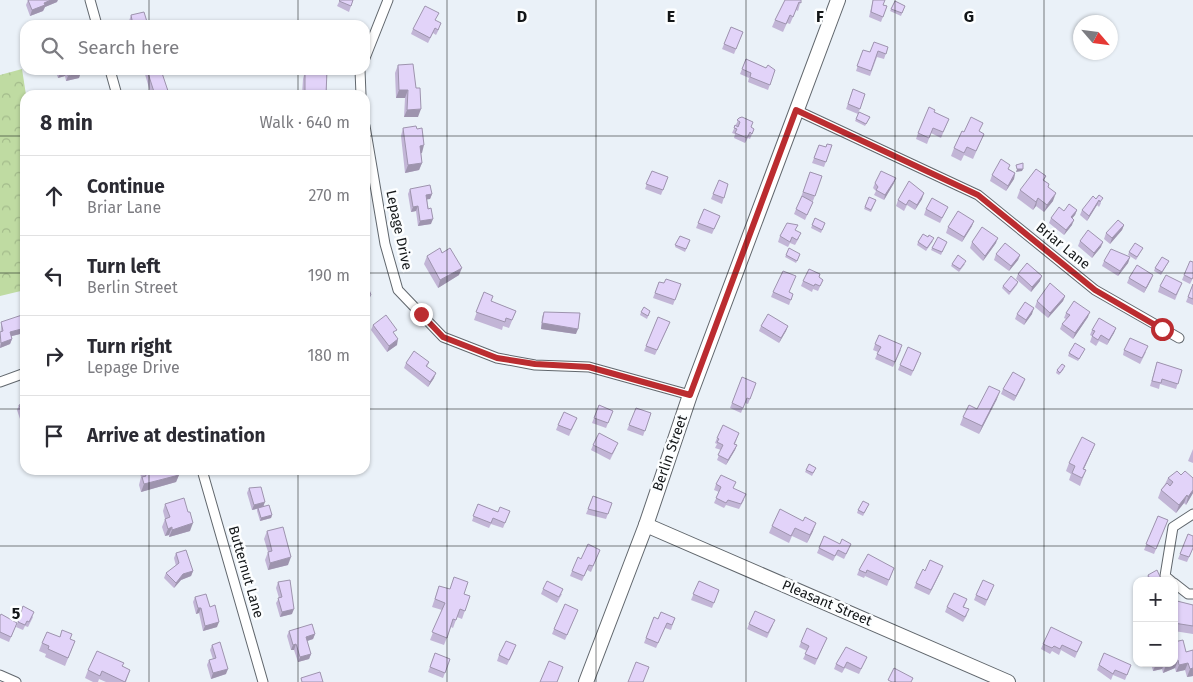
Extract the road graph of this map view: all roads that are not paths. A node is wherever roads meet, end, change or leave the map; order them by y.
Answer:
1 (90, 0) edge
2 (388, 0) edge
3 (838, 0) edge
4 (96, 20) edge
5 (370, 45) edge
6 (111, 75) edge
7 (360, 75) edge
8 (116, 90) edge
9 (361, 90) edge
10 (796, 110) junction
11 (370, 156) edge
12 (1179, 338) dead end
13 (20, 375) edge
14 (0, 382) edge
15 (690, 395) junction
16 (203, 475) edge
17 (1193, 514) edge
18 (646, 525) junction
19 (1166, 577) edge
20 (1178, 586) edge
21 (1193, 594) edge
22 (0, 675) edge
23 (16, 682) edge
24 (263, 682) edge
25 (586, 682) edge
26 (1008, 682) edge

1 - 4 street
2 - 5 street
3 - 10 main road, Berlin Street
6 - 8 street
7 - 9 street
10 - 12 street, Briar Lane
10 - 15 main road, Berlin Street
11 - 15 street, Lepage Drive
13 - 14 street
15 - 18 main road, Berlin Street
16 - 24 street, Butternut Lane
17 - 19 street
18 - 25 main road, Berlin Street
18 - 26 main road, Pleasant Street
20 - 21 street
22 - 23 street

